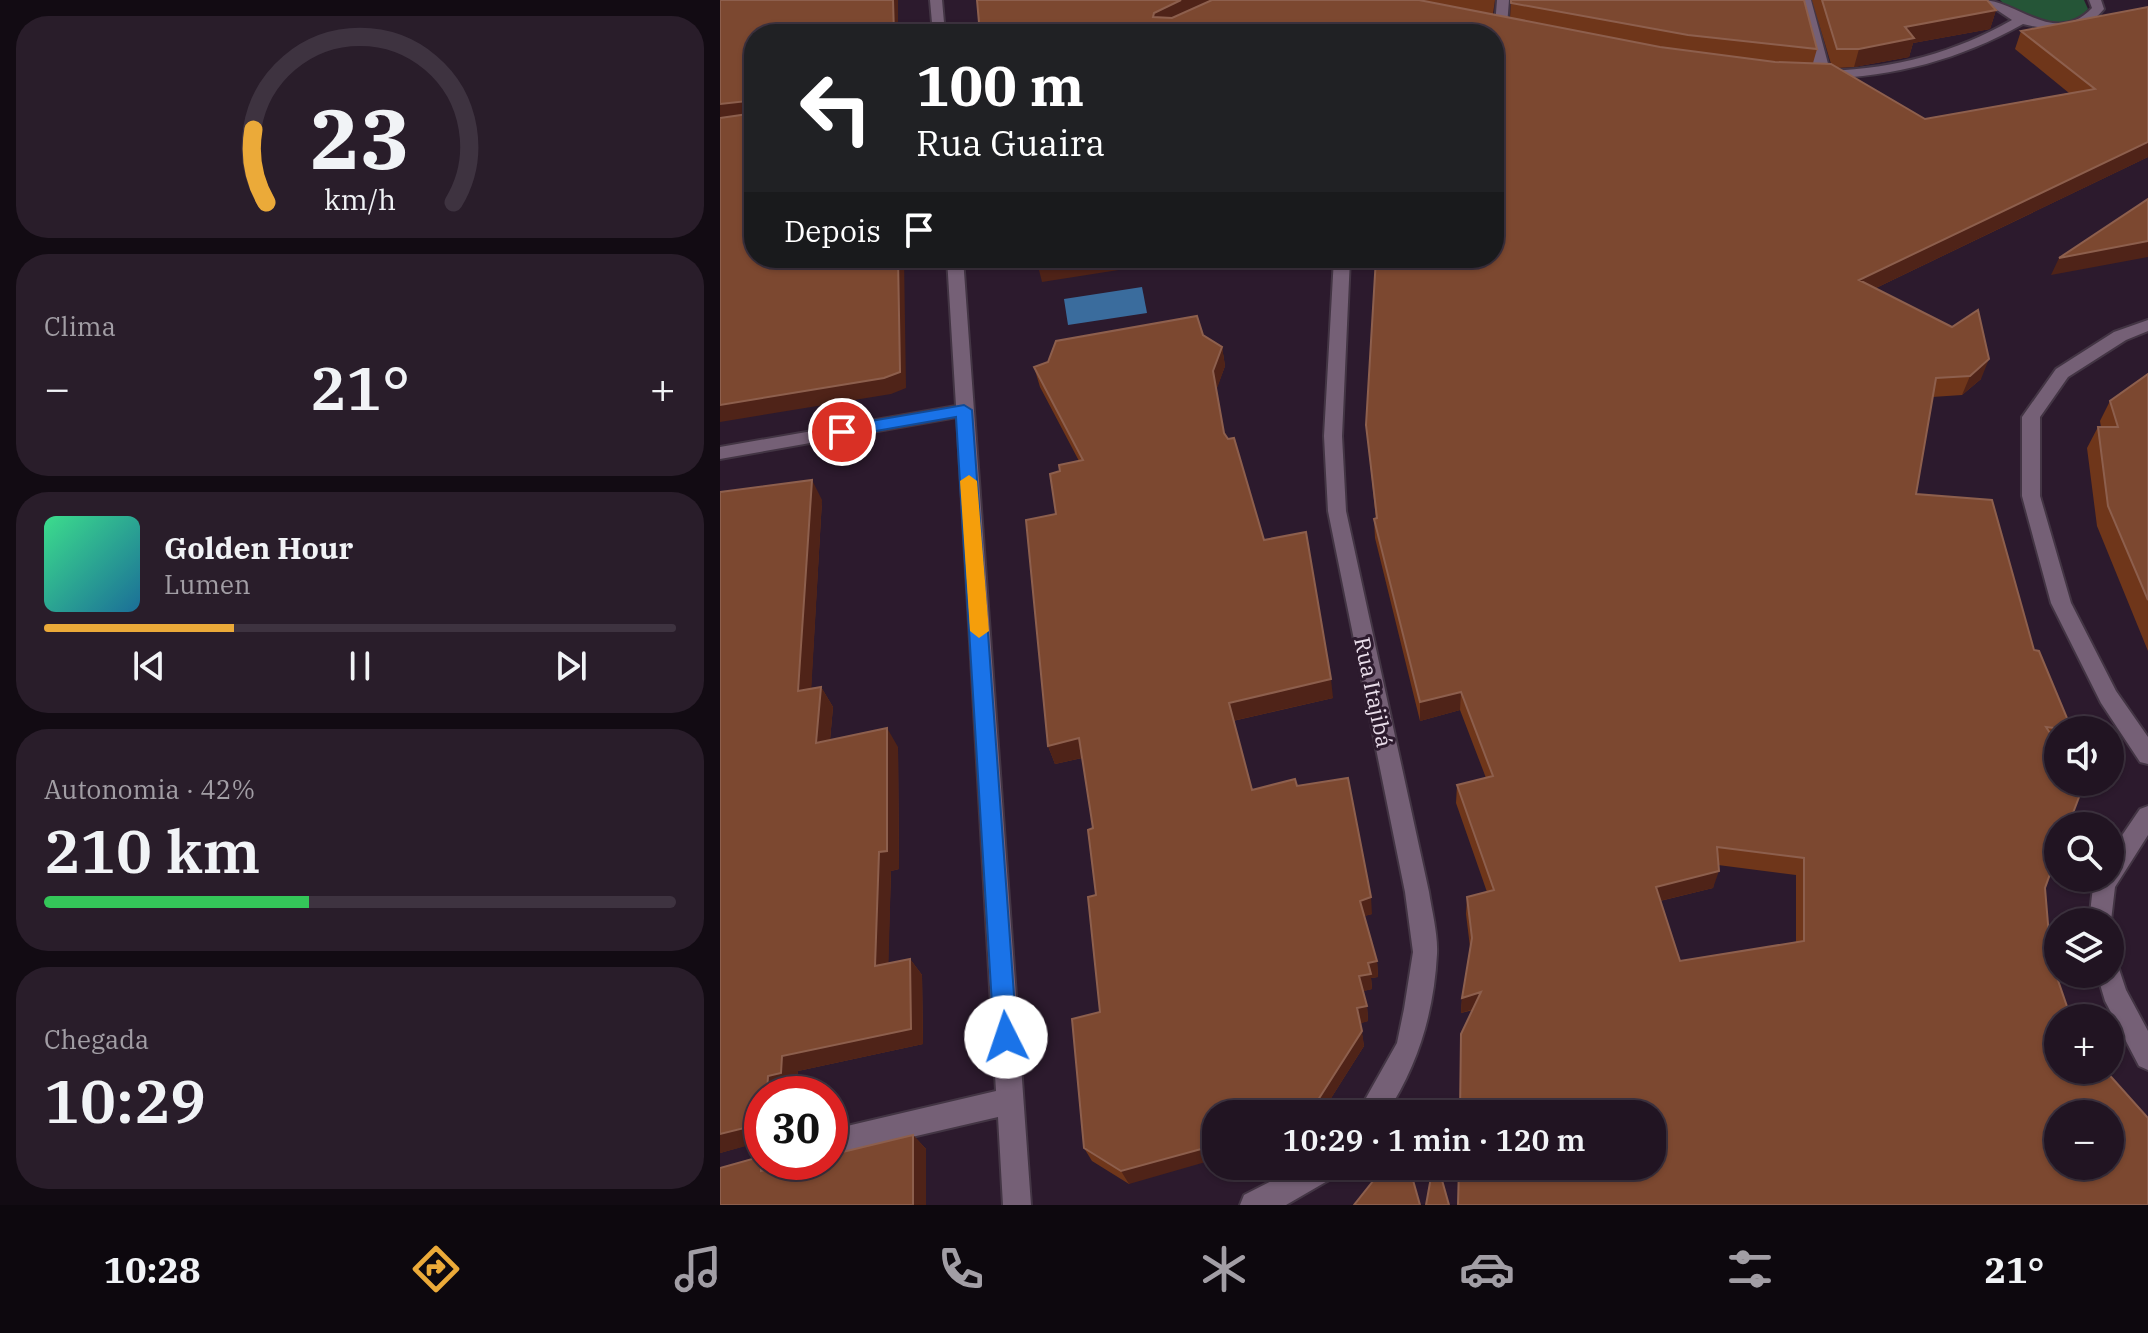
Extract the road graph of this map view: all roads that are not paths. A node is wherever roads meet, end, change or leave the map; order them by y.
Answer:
1 (936, 0) edge
2 (1503, 0) edge
3 (1805, 0) edge
4 (1988, 0) edge
5 (2095, 0) edge
6 (2020, 20) junction
7 (938, 24) edge
8 (1495, 24) edge
9 (1504, 27) edge
10 (1516, 29) edge
11 (1808, 75) edge
12 (1824, 75) junction
13 (956, 268) edge
14 (1341, 268) edge
15 (2148, 325) edge
16 (964, 410) junction
17 (720, 453) edge
18 (2148, 755) edge
19 (2148, 816) edge
20 (2124, 852) edge
21 (2113, 988) edge
22 (2148, 1057) edge
23 (1379, 1100) edge
24 (1010, 1101) junction
25 (848, 1139) edge
26 (1304, 1180) edge
27 (1017, 1205) edge
28 (1254, 1205) edge

1 - 7 street
2 - 8 street
3 - 12 street
4 - 6 street
5 - 6 street
6 - 12 street
9 - 10 street
11 - 12 street
13 - 16 street
14 - 23 street, Rua Itajibá
15 - 18 street
16 - 17 street
16 - 24 street
19 - 20 street
21 - 22 street
24 - 25 street
24 - 27 street
26 - 28 street

